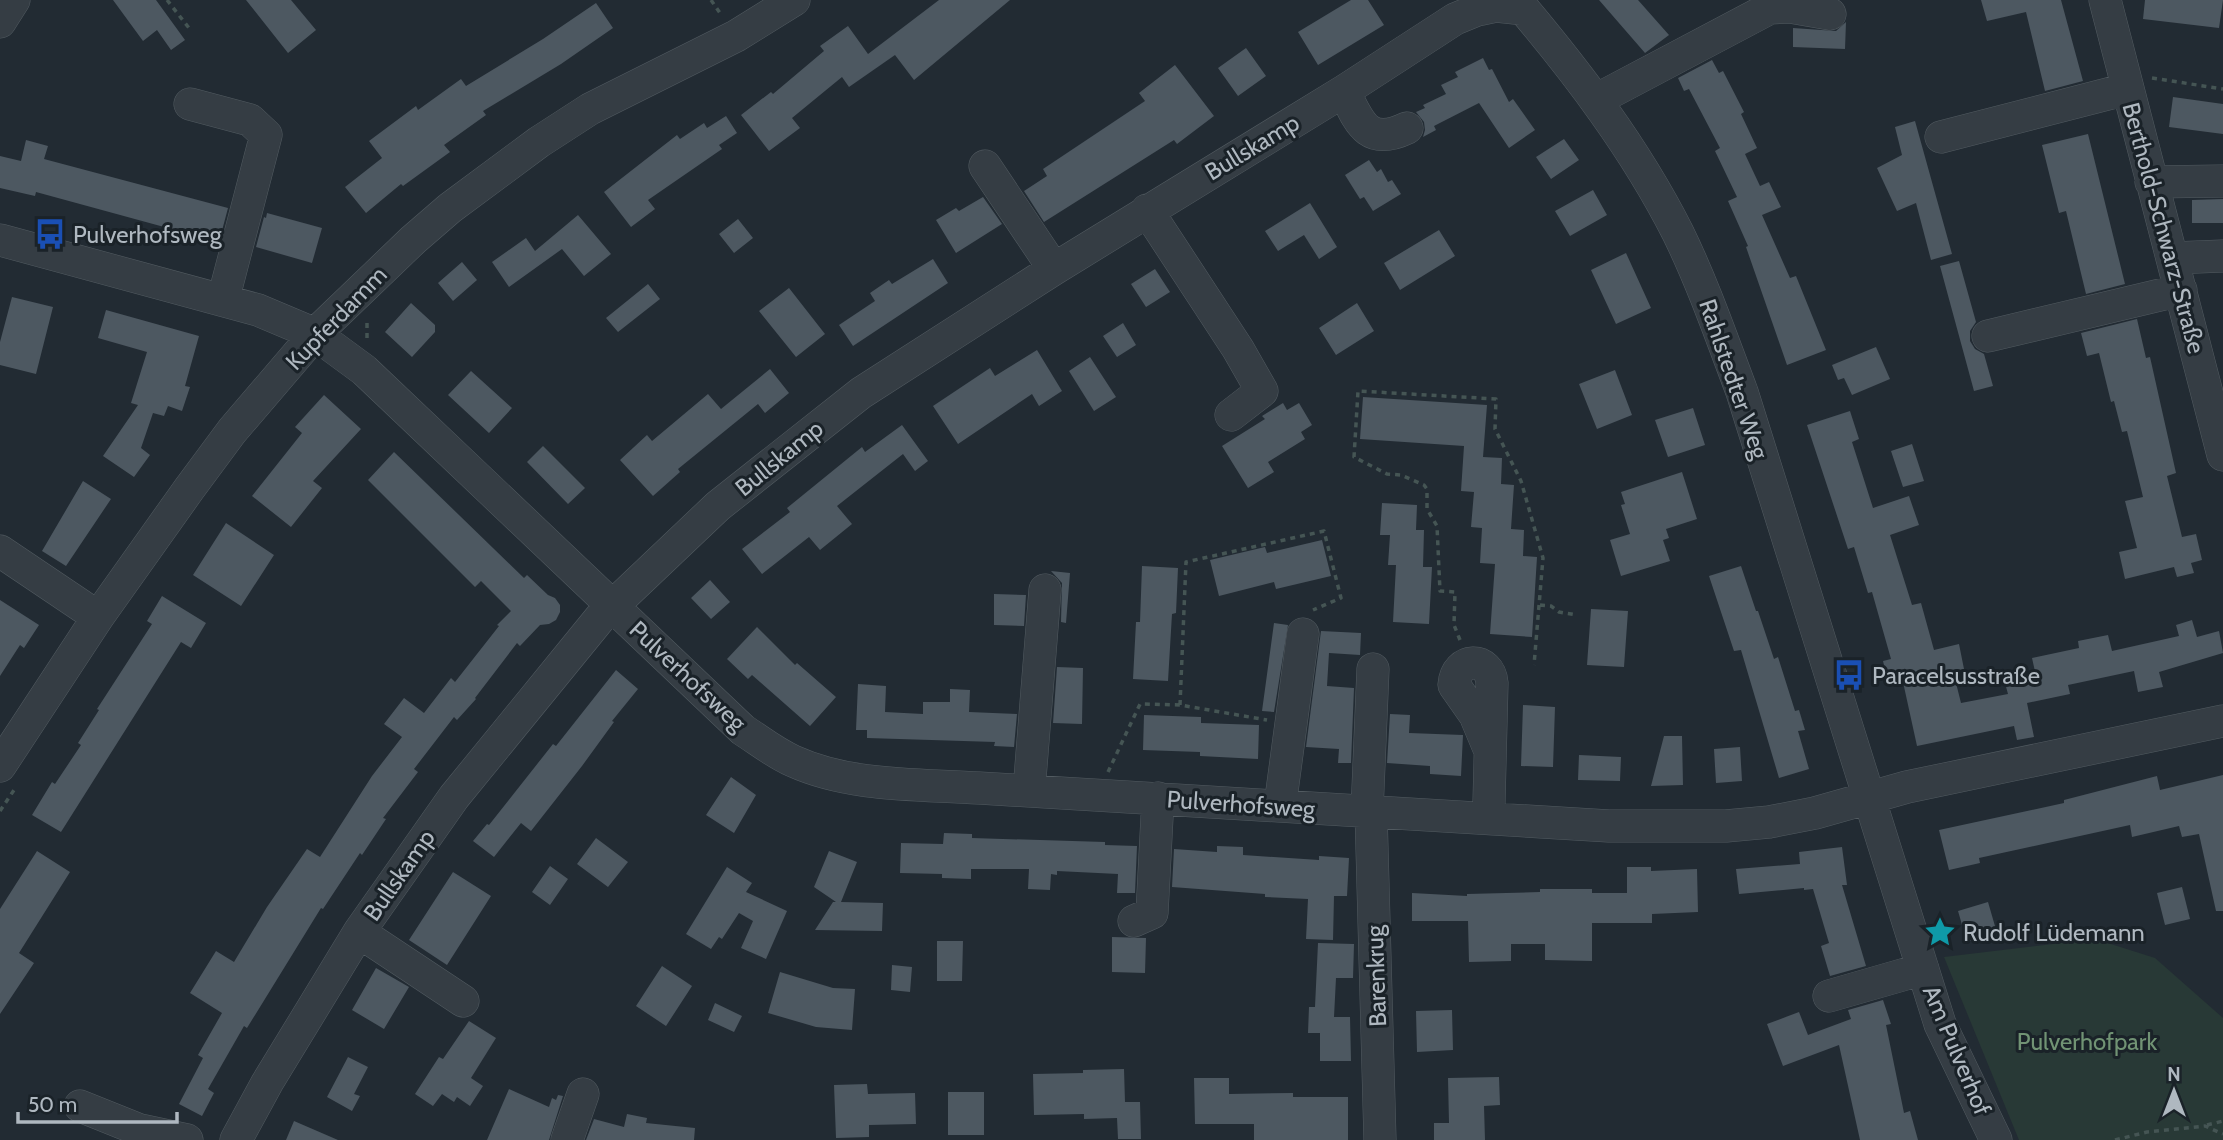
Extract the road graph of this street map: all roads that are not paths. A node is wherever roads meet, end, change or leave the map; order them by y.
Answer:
1 (14, 0) edge
2 (794, 0) edge
3 (2105, 0) edge
4 (1520, 5) edge
5 (1830, 14) dead end
6 (0, 22) edge
7 (2126, 85) junction
8 (1344, 91) junction
9 (1596, 100) junction
10 (190, 104) dead end
11 (1406, 128) dead end
12 (1941, 137) dead end
13 (985, 166) dead end
14 (2223, 181) edge
15 (2151, 182) junction
16 (1147, 210) junction
17 (0, 240) edge
18 (2223, 256) edge
19 (2172, 258) junction
20 (1054, 268) junction
21 (2180, 290) junction
22 (223, 300) junction
23 (315, 334) junction
24 (1988, 335) dead end
25 (1231, 415) dead end
26 (2223, 455) edge
27 (0, 551) edge
28 (1045, 590) dead end
29 (613, 606) junction
30 (98, 617) junction
31 (1303, 634) road end
32 (1373, 669) dead end
33 (2223, 721) edge
34 (1490, 751) dead end
35 (0, 766) edge
36 (1029, 791) junction
37 (1158, 799) junction
38 (1868, 799) junction
39 (1280, 806) junction
40 (1369, 812) junction
41 (1488, 818) junction
42 (1134, 921) dead end
43 (359, 932) junction
44 (1923, 969) junction
45 (1829, 996) dead end
46 (463, 1001) dead end
47 (583, 1094) dead end
48 (80, 1106) dead end
49 (187, 1140) edge
50 (236, 1140) edge
51 (567, 1140) edge
52 (1380, 1140) edge
53 (1996, 1140) edge

1 - 6 street
2 - 23 street, Kupferdamm
3 - 7 street, Berthold-Schwarz-Straße
4 - 8 street, Bullskamp
4 - 9 street, Rahlstedter Weg
5 - 9 street
7 - 12 street
7 - 15 street, Berthold-Schwarz-Straße
8 - 11 street
8 - 16 street, Bullskamp
9 - 38 street, Rahlstedter Weg
10 - 22 street
13 - 20 street
14 - 15 street
15 - 19 street, Berthold-Schwarz-Straße
16 - 20 street, Bullskamp
16 - 25 street
17 - 22 street, Pulverhofsweg
18 - 19 street
19 - 21 street, Berthold-Schwarz-Straße
20 - 29 street, Bullskamp
21 - 24 street
21 - 26 street, Berthold-Schwarz-Straße
22 - 23 street, Pulverhofsweg
23 - 29 street, Pulverhofsweg
23 - 30 street, Kupferdamm
27 - 30 street
28 - 36 street
29 - 36 street, Pulverhofsweg
29 - 43 street, Bullskamp
30 - 35 street, Kupferdamm
31 - 39 street
32 - 40 street, Barenkrug
33 - 38 street
34 - 41 street
36 - 37 street, Pulverhofsweg
37 - 39 street, Pulverhofsweg
37 - 42 street
38 - 41 street, Pulverhofsweg
38 - 44 street, Am Pulverhof
39 - 40 street, Pulverhofsweg
40 - 41 street, Pulverhofsweg
40 - 52 street, Barenkrug
43 - 46 street
43 - 50 street, Bullskamp
44 - 45 street
44 - 53 street, Am Pulverhof
47 - 51 street
48 - 49 street

